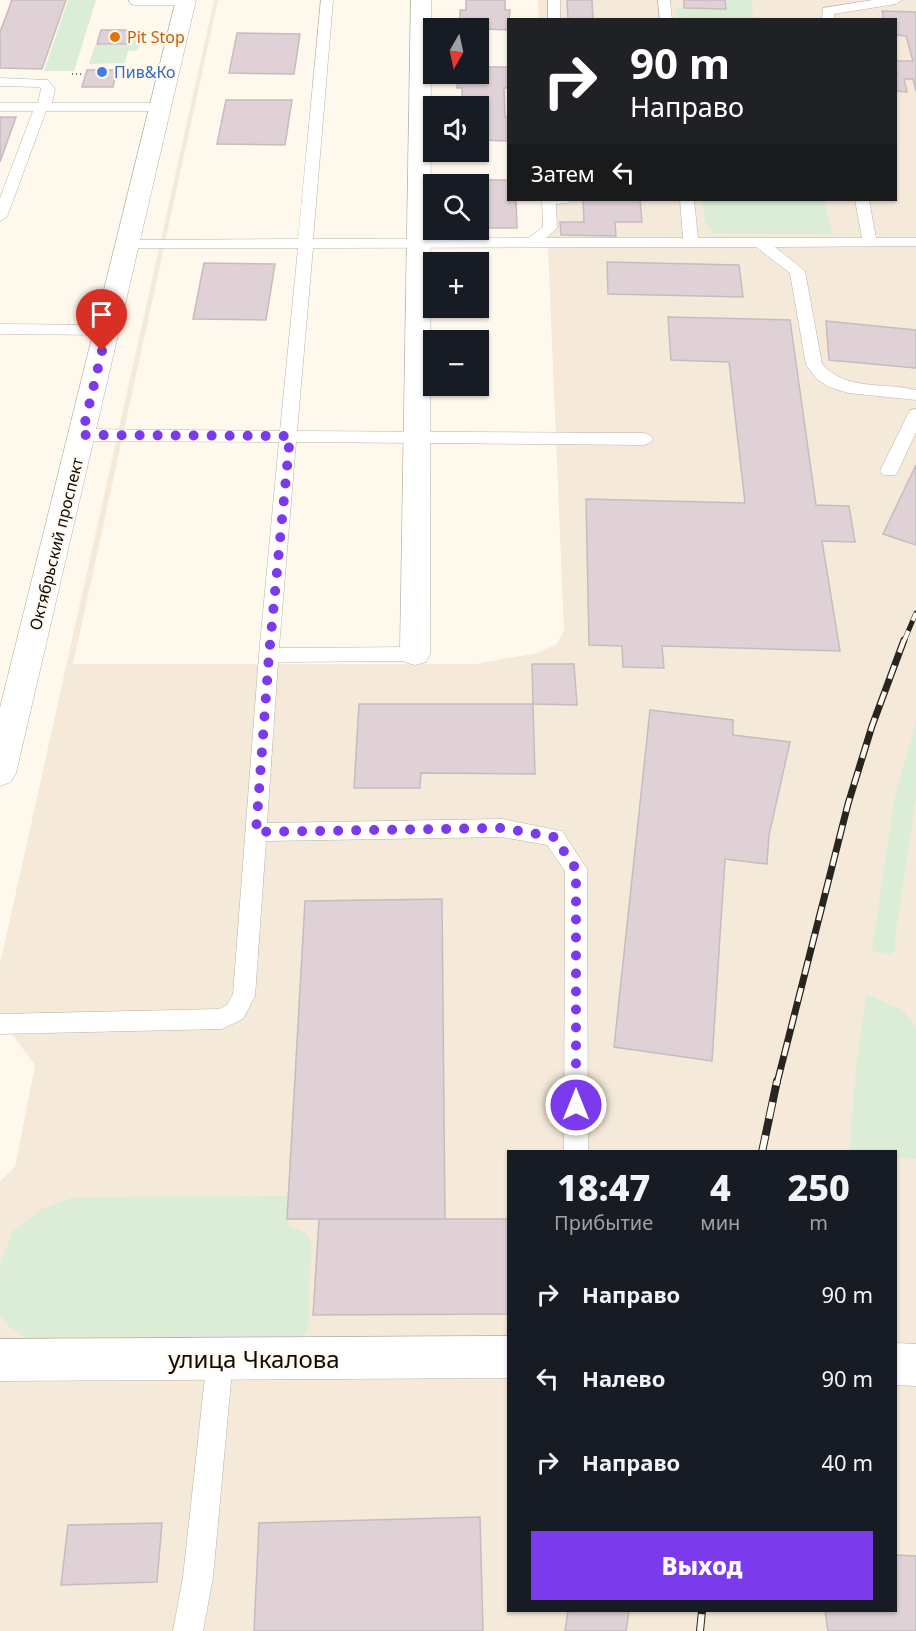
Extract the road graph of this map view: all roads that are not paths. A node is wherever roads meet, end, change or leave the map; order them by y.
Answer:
1 (327, 0) edge
2 (421, 0) edge
3 (554, 0) edge
4 (664, 0) edge
5 (896, 0) edge
6 (135, 1) edge
7 (186, 1) edge
8 (554, 18) edge
9 (666, 18) edge
10 (828, 18) edge
11 (0, 82) edge
12 (0, 107) edge
13 (42, 107) junction
14 (161, 107) junction
15 (549, 201) edge
16 (687, 201) edge
17 (862, 201) edge
18 (0, 217) edge
19 (533, 242) junction
20 (916, 242) edge
21 (306, 243) junction
22 (419, 243) junction
23 (692, 243) junction
24 (760, 243) junction
25 (870, 243) junction
26 (127, 244) junction
27 (0, 329) edge
28 (107, 330) junction
29 (916, 395) edge
30 (916, 414) edge
31 (82, 435) junction
32 (290, 436) junction
33 (417, 438) junction
34 (644, 439) dead end
35 (889, 471) dead end
36 (415, 654) joint
37 (269, 655) junction
38 (0, 773) edge
39 (256, 832) junction
40 (0, 1024) edge
41 (576, 1150) edge
42 (507, 1357) edge
43 (219, 1359) junction
44 (0, 1360) edge
45 (897, 1364) edge
46 (916, 1365) edge
47 (188, 1631) edge

1 - 21 lane
2 - 22 street
3 - 8 lane
4 - 9 lane
5 - 10 lane
6 - 7 lane
7 - 14 street, Октябрьский проспект
11 - 13 lane
12 - 13 lane
13 - 14 lane
13 - 18 lane
14 - 26 street, Октябрьский проспект
15 - 19 lane
16 - 23 lane
17 - 25 lane
19 - 22 lane
19 - 23 lane
20 - 25 lane
21 - 22 lane
21 - 26 lane
21 - 32 lane
22 - 33 street
23 - 24 lane
24 - 25 lane
24 - 29 lane
26 - 28 street, Октябрьский проспект
27 - 28 lane
28 - 31 street, Октябрьский проспект
30 - 35 lane
31 - 32 lane
31 - 38 street, Октябрьский проспект
32 - 33 lane
32 - 37 lane
33 - 34 lane
33 - 36 street
36 - 37 lane
37 - 39 lane
39 - 40 lane
39 - 41 lane
42 - 43 street, улица Чкалова
43 - 44 street, улица Чкалова
43 - 47 lane
45 - 46 street

